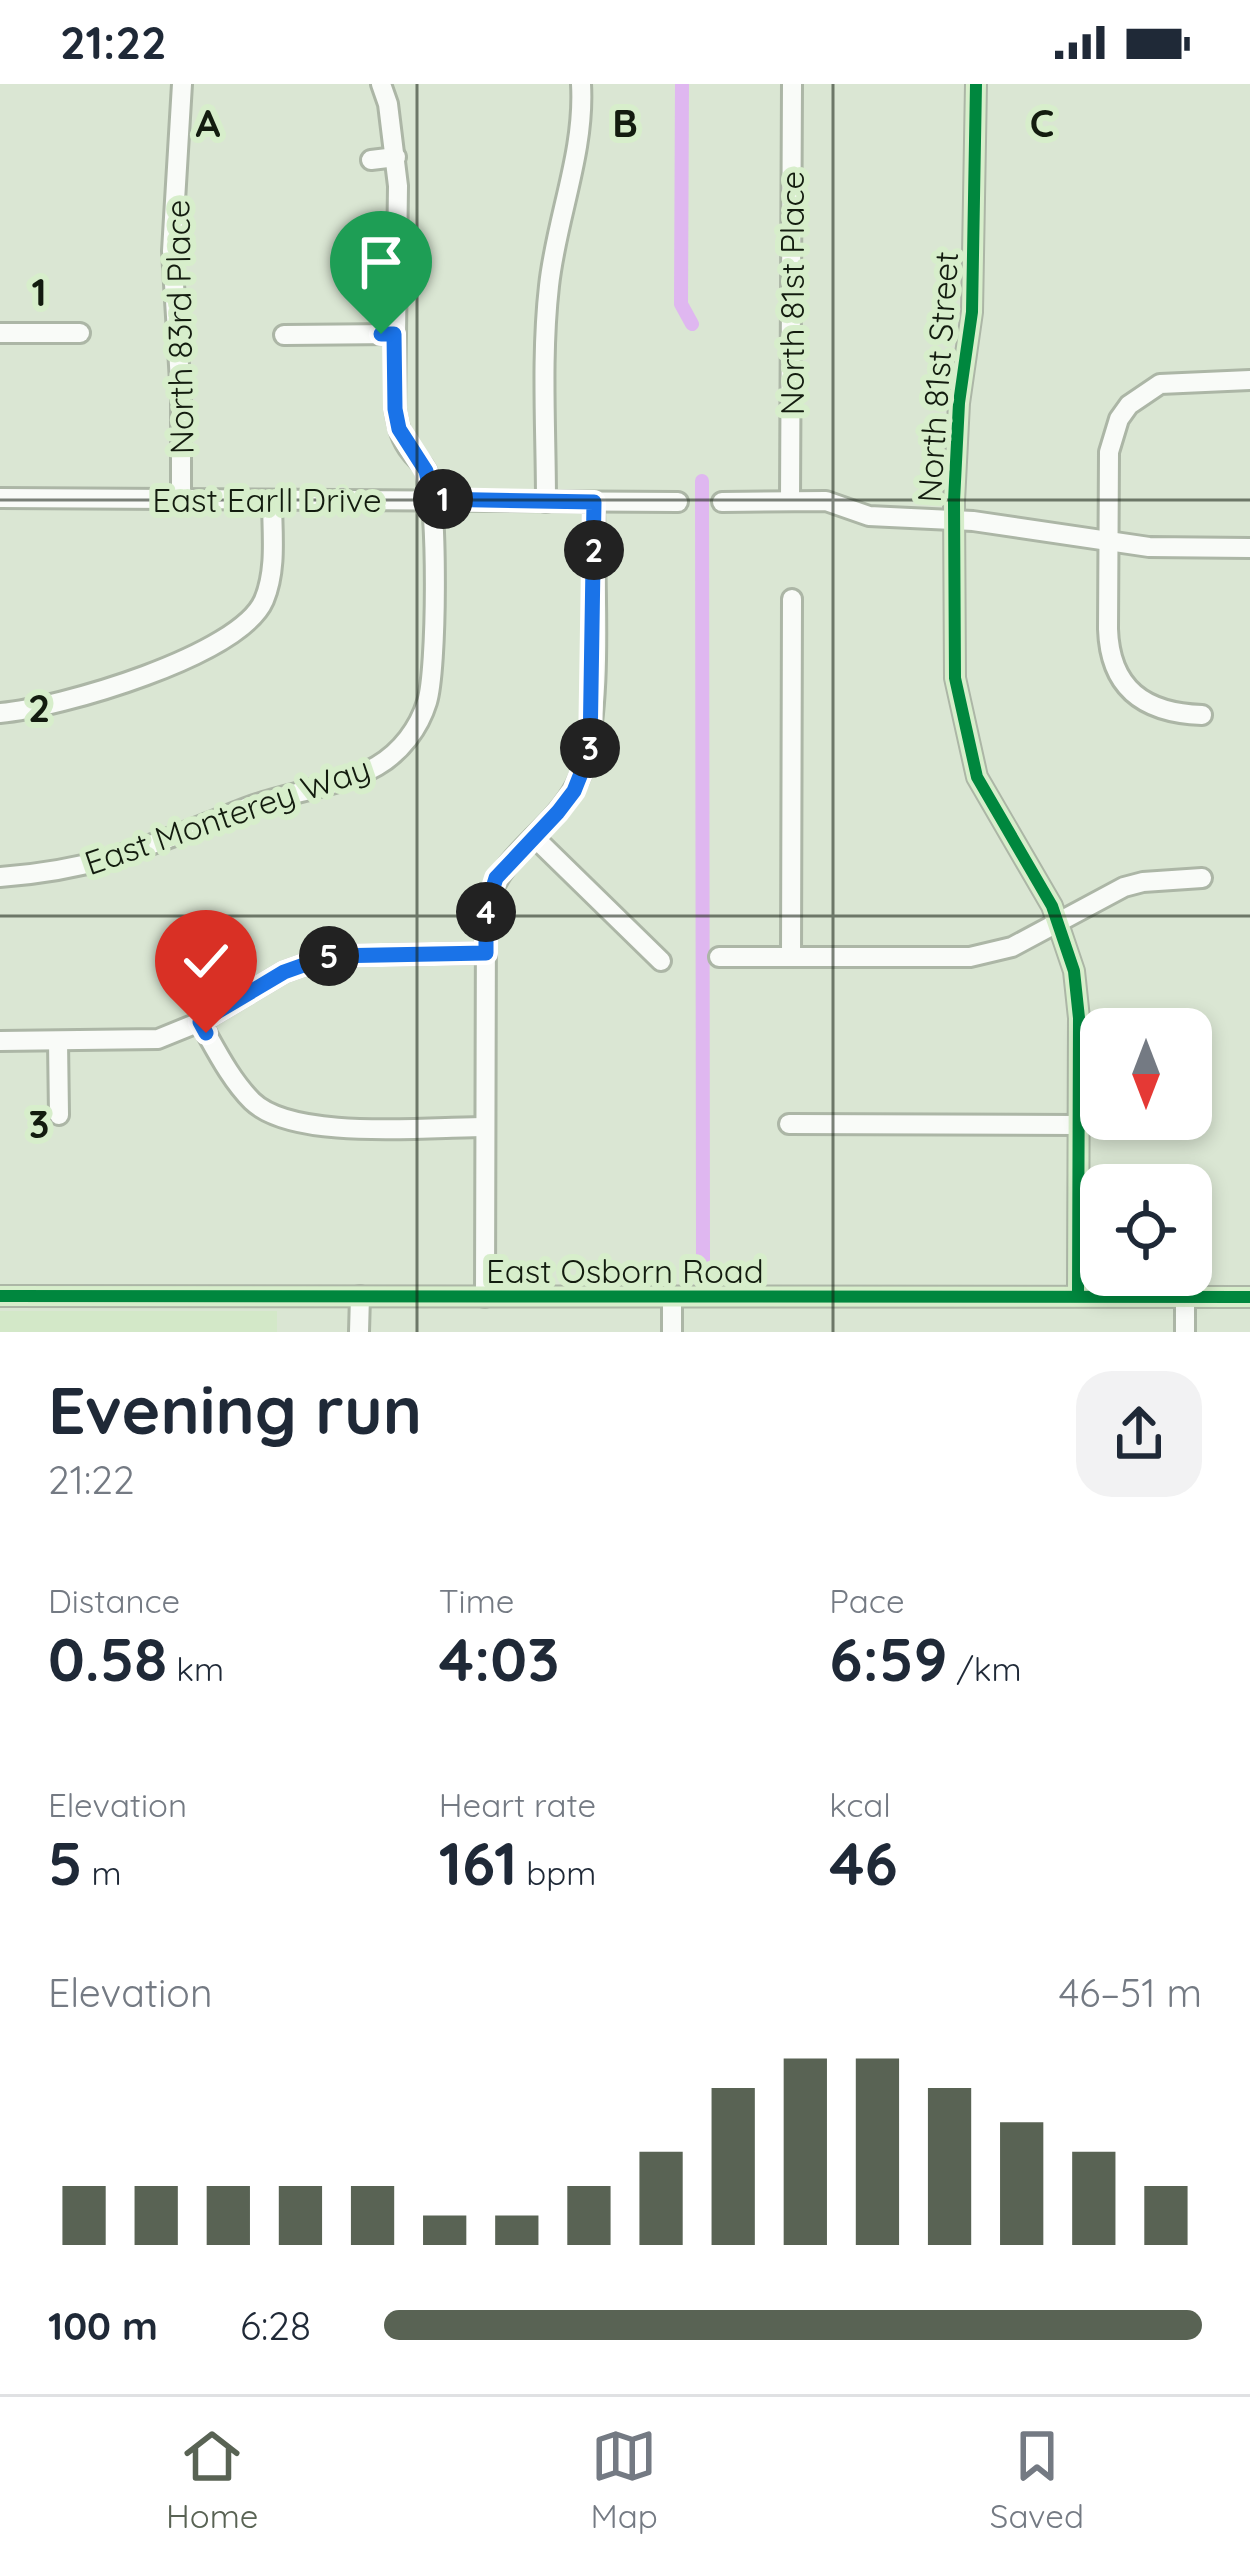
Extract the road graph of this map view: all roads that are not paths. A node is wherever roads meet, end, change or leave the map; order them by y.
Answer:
1 (182, 84) edge
2 (381, 84) edge
3 (581, 84) edge
4 (792, 84) edge
5 (976, 84) edge
6 (396, 157) junction
7 (371, 160) dead end
8 (0, 333) edge
9 (80, 333) dead end
10 (394, 334) junction
11 (284, 335) dead end
12 (1250, 380) edge
13 (0, 498) edge
14 (182, 499) junction
15 (432, 499) junction
16 (272, 500) junction
17 (790, 501) junction
18 (546, 502) junction
19 (594, 502) junction
20 (678, 502) dead end
21 (722, 502) dead end
22 (954, 519) junction
23 (1108, 542) junction
24 (1250, 548) edge
25 (792, 599) dead end
26 (0, 713) edge
27 (1202, 715) dead end
28 (534, 837) junction
29 (0, 877) edge
30 (1202, 878) dead end
31 (1060, 921) junction
32 (486, 953) junction
33 (719, 957) dead end
34 (791, 957) junction
35 (661, 961) dead end
36 (200, 1022) junction
37 (0, 1041) edge
38 (58, 1041) junction
39 (58, 1115) dead end
40 (789, 1124) dead end
41 (1078, 1124) junction
42 (483, 1126) junction
43 (1078, 1294) junction
44 (0, 1296) edge
45 (359, 1296) junction
46 (485, 1297) junction
47 (1185, 1297) junction
48 (1250, 1297) edge
49 (672, 1299) junction
50 (359, 1332) edge
51 (671, 1332) edge
52 (1185, 1332) edge

1 - 14 street, North 83rd Place
2 - 6 street
3 - 18 street
4 - 17 street, North 81st Place
5 - 22 street, North 81st Street
6 - 7 street
6 - 10 street
8 - 9 street
10 - 11 street
10 - 15 street
12 - 23 street
13 - 14 street, East Earll Drive
14 - 16 street, East Earll Drive
15 - 16 street, East Earll Drive
15 - 18 street, East Earll Drive
15 - 29 street, East Monterey Way
16 - 26 street
17 - 21 street
17 - 22 street
18 - 19 street, East Earll Drive
19 - 20 street, East Earll Drive
19 - 28 street
22 - 23 street
22 - 31 street, North 81st Street
23 - 24 street
23 - 27 street
25 - 34 street
28 - 32 street
28 - 35 street
30 - 31 street
31 - 34 street
31 - 41 street, North 81st Street
32 - 36 street
32 - 42 street
33 - 34 street
36 - 38 street
36 - 42 street
37 - 38 street
38 - 39 street
40 - 41 street
41 - 43 street, North 81st Street
42 - 46 street
43 - 47 street, East Osborn Road
43 - 49 street, East Osborn Road
44 - 45 street, East Osborn Road
45 - 46 street, East Osborn Road
45 - 50 street
46 - 49 street, East Osborn Road
47 - 48 street, East Osborn Road
47 - 52 street
49 - 51 street

